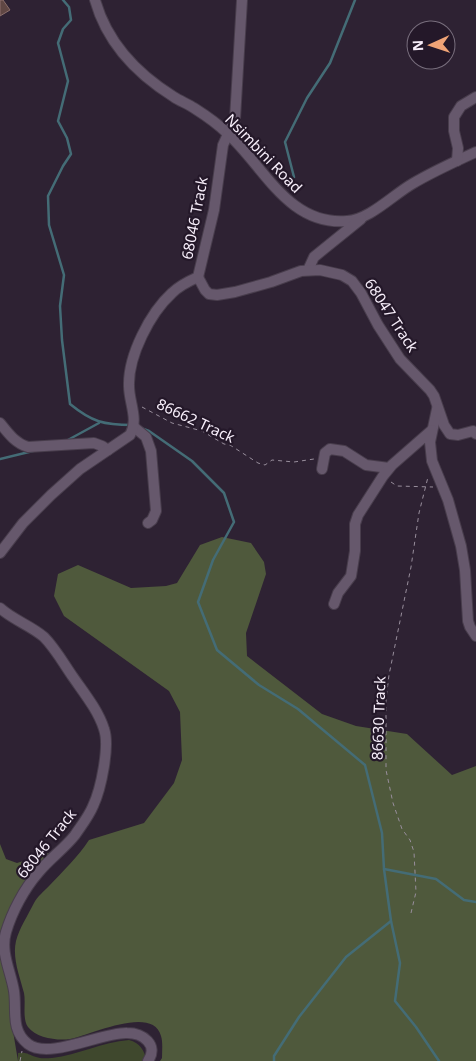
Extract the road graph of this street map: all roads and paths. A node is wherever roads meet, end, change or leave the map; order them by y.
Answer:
1 (95, 0) edge
2 (242, 0) edge
3 (476, 97) edge
4 (228, 133) junction
5 (476, 152) edge
6 (457, 161) junction
7 (363, 217) junction
8 (308, 270) junction
9 (198, 277) junction
10 (132, 406) junction
11 (437, 409) junction
12 (0, 423) edge
13 (134, 427) junction
14 (432, 430) junction
15 (475, 432) edge
16 (108, 450) junction
17 (324, 458) junction
18 (432, 461) junction
19 (322, 469) dead end
20 (386, 472) junction
21 (425, 487) junction
22 (443, 489) junction
23 (148, 522) dead end
24 (0, 553) edge
25 (334, 604) dead end
26 (0, 608) edge
27 (476, 636) edge
28 (411, 913) dead end
29 (148, 1061) edge

1 - 4 street, Nsimbini Road
2 - 4 street, 68046 Track
3 - 6 street
4 - 7 street, Nsimbini Road
4 - 9 street, 68046 Track
5 - 6 street, Nsimbini Road
6 - 7 street, Nsimbini Road
7 - 8 street
8 - 9 street, 68047 Track
8 - 11 street, 68047 Track
9 - 10 street, 68046 Track
10 - 13 street, 68046 Track
10 - 17 path, 86662 Track
11 - 14 street
11 - 15 street, 68047 Track
12 - 16 street
13 - 16 street
13 - 23 street
14 - 18 street
14 - 20 street
16 - 24 street
17 - 19 street
17 - 20 street
18 - 21 path, 86630 Track
18 - 22 street
20 - 21 path
20 - 25 street
21 - 22 path
21 - 28 path, 86630 Track
22 - 27 street
26 - 29 street, 68046 Track

